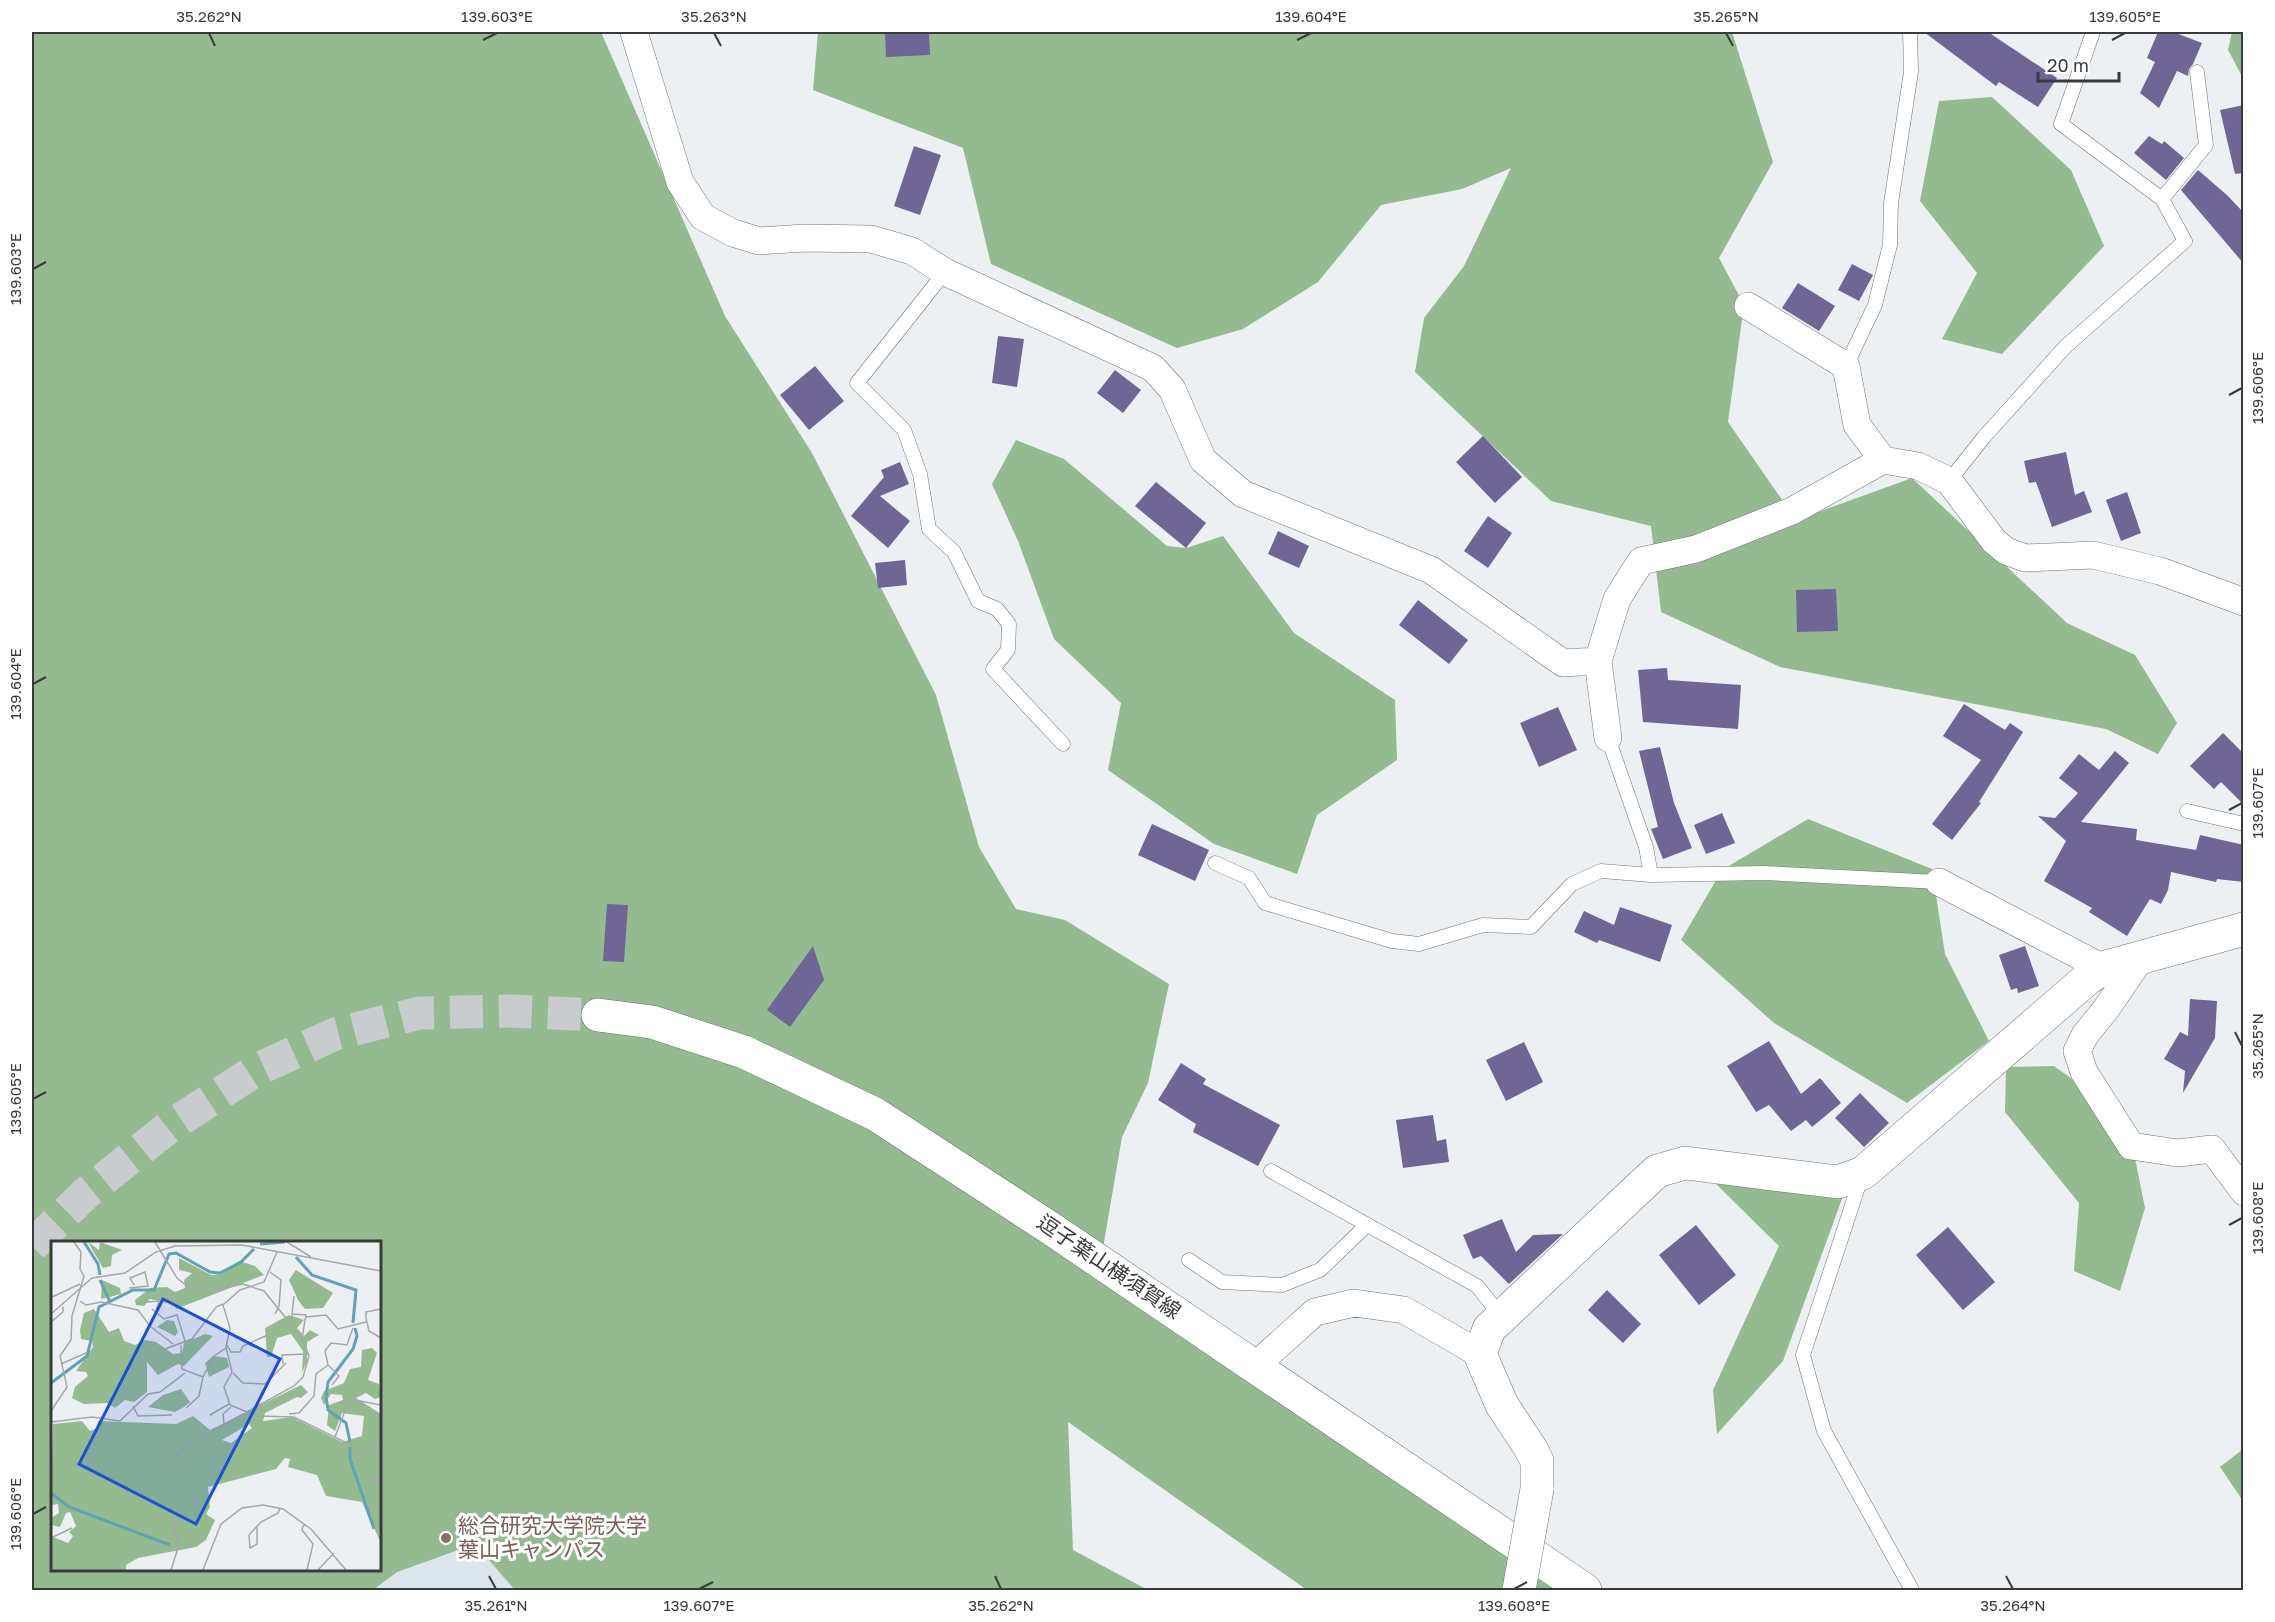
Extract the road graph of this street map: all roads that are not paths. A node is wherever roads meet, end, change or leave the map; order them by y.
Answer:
1 (634, 32) edge
2 (1910, 32) edge
3 (2093, 32) edge
4 (2197, 72) dead end
5 (2162, 199) junction
6 (945, 272) junction
7 (1748, 306) dead end
8 (1846, 366) junction
9 (1883, 460) junction
10 (1949, 481) junction
11 (2244, 602) edge
12 (1598, 661) junction
13 (1608, 738) joint
14 (1063, 744) dead end
15 (2187, 811) dead end
16 (2244, 824) edge
17 (1215, 863) dead end
18 (1651, 875) junction
19 (1939, 882) joint
20 (2244, 929) edge
21 (2141, 958) junction
22 (2103, 968) junction
23 (598, 1015) tunnel mouth
24 (1271, 1172) dead end
25 (1863, 1173) junction
26 (2244, 1192) edge
27 (1367, 1225) junction
28 (1189, 1260) dead end
29 (1502, 1317) junction
30 (1480, 1354) junction
31 (1255, 1366) junction
32 (1519, 1590) edge
33 (1585, 1590) edge
34 (1912, 1590) edge

1 - 6 street
2 - 8 lane
3 - 5 lane
4 - 5 lane
5 - 10 lane
6 - 12 street
6 - 14 lane
7 - 8 street
8 - 9 street
9 - 10 street
9 - 12 street
10 - 11 street
12 - 13 street
13 - 18 lane
15 - 16 lane
17 - 18 lane
18 - 19 lane
19 - 22 street
20 - 21 street
21 - 22 street
21 - 26 street
22 - 25 street
23 - 31 street, 逗子葉山横須賀線
24 - 27 lane
25 - 29 street
25 - 34 lane
27 - 28 lane
27 - 29 lane
29 - 30 street
30 - 31 street
30 - 32 street, bridge
31 - 33 street, 逗子葉山横須賀線

